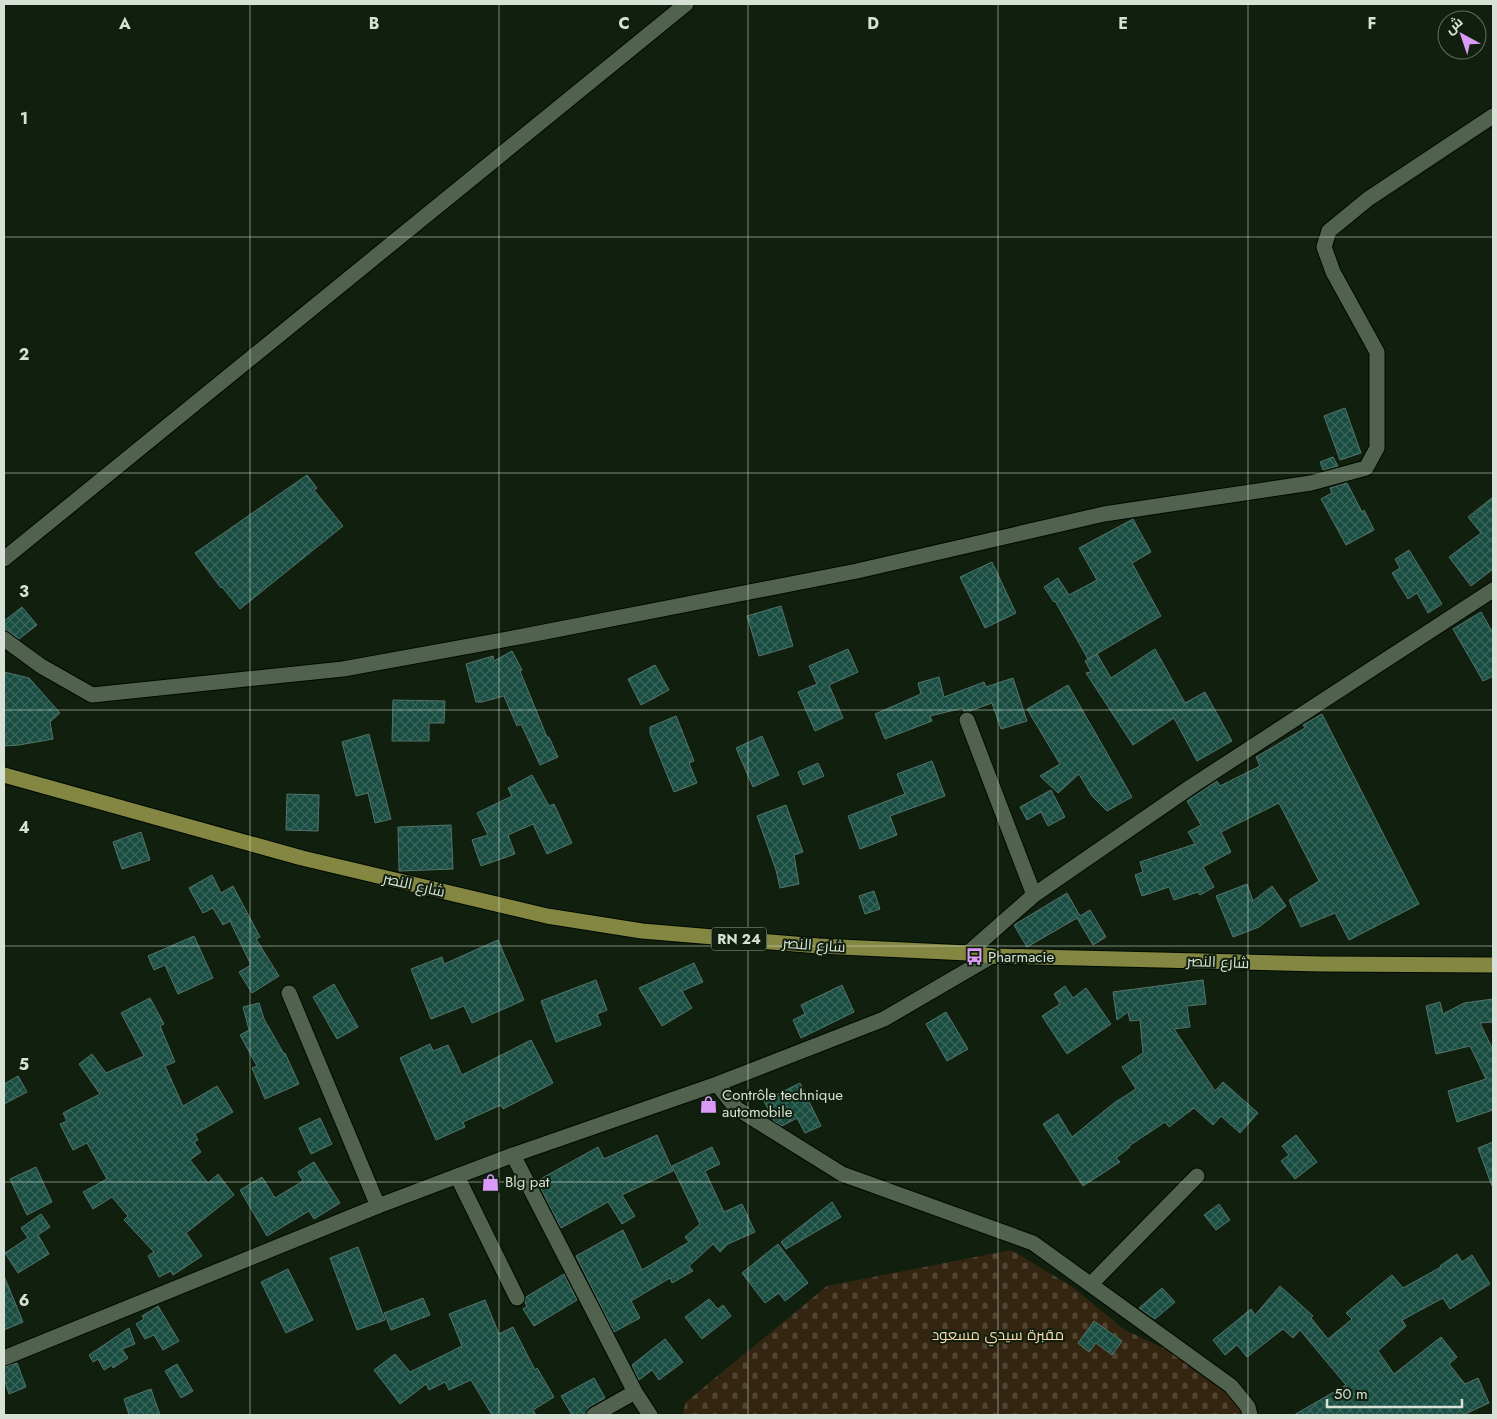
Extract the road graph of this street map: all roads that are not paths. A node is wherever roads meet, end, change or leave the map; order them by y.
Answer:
1 (686, 4) edge
2 (1493, 116) edge
3 (4, 559) edge
4 (1493, 590) edge
5 (4, 639) edge
6 (967, 720) dead end
7 (4, 775) edge
8 (1034, 895) junction
9 (968, 953) junction
10 (992, 956) junction
11 (1493, 965) edge
12 (289, 993) dead end
13 (717, 1084) junction
14 (513, 1155) junction
15 (457, 1176) junction
16 (1197, 1176) dead end
17 (378, 1206) junction
18 (1090, 1284) junction
19 (517, 1298) dead end
20 (4, 1358) edge
21 (635, 1392) junction
22 (594, 1415) edge
23 (650, 1415) edge
24 (1250, 1415) edge

1 - 3 street
2 - 5 street
4 - 8 street
6 - 8 street
7 - 9 main road, شارع النصر / RN 24
8 - 9 street
9 - 10 main road, شارع النصر / RN 24
10 - 11 main road, شارع النصر / RN 24
10 - 13 street
12 - 17 street
13 - 14 street
13 - 18 street
14 - 15 street
14 - 21 street
15 - 17 street
15 - 19 street
16 - 18 street
17 - 20 street
18 - 24 street
21 - 22 street
21 - 23 street

